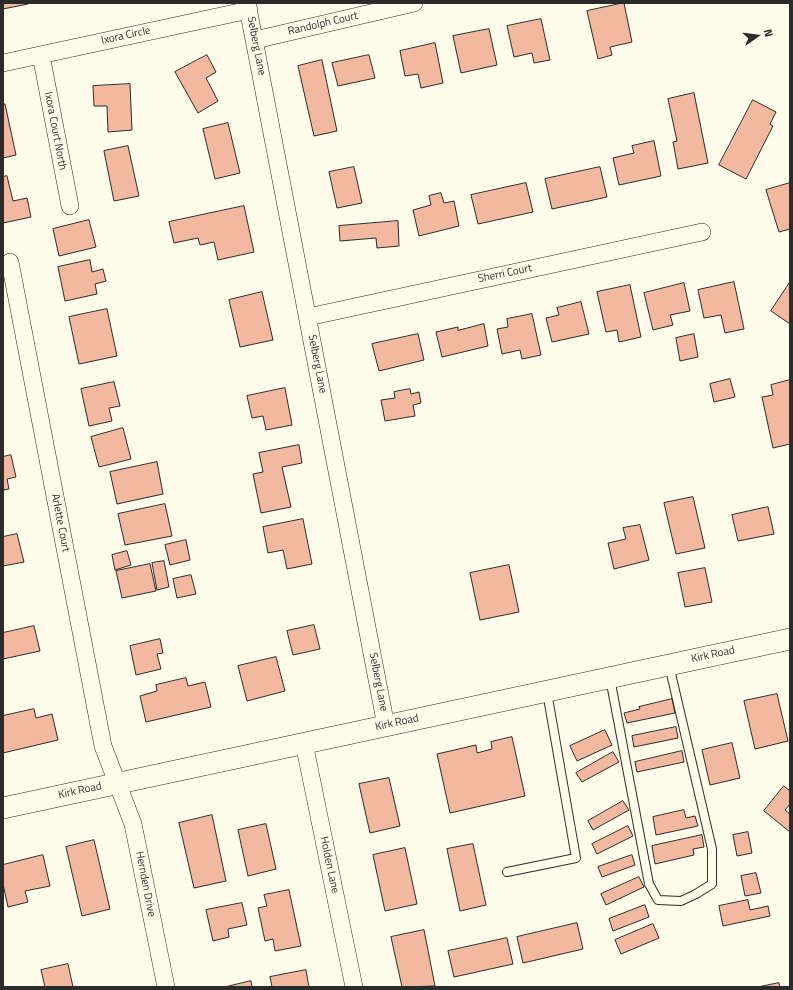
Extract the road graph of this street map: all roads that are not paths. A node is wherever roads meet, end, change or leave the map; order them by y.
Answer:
1 (414, 3) edge
2 (248, 6) edge
3 (255, 40) junction
4 (41, 55) junction
5 (3, 63) edge
6 (70, 206) dead end
7 (702, 232) dead end
8 (10, 262) dead end
9 (308, 317) junction
10 (790, 639) edge
11 (669, 665) junction
12 (610, 677) junction
13 (547, 691) junction
14 (386, 726) junction
15 (304, 743) junction
16 (118, 783) junction
17 (3, 808) edge
18 (507, 872) dead end
19 (166, 987) edge
20 (354, 987) edge

1 - 3 street, Randolph Court
2 - 3 street, Selberg Lane
2 - 4 street, Ixora Circle
3 - 9 street, Selberg Lane
4 - 5 street, Ixora Circle
4 - 6 street, Ixora Court North
7 - 9 street, Sherri Court
8 - 16 street, Arlette Court
9 - 14 street, Selberg Lane
10 - 11 street, Kirk Road
11 - 12 street, Kirk Road
11 - 12 lane
12 - 13 street, Kirk Road
13 - 14 street, Kirk Road
13 - 18 lane
14 - 15 street, Kirk Road
15 - 16 street, Kirk Road
15 - 20 street, Holden Lane
16 - 17 street, Kirk Road
16 - 19 street, Hernden Drive

